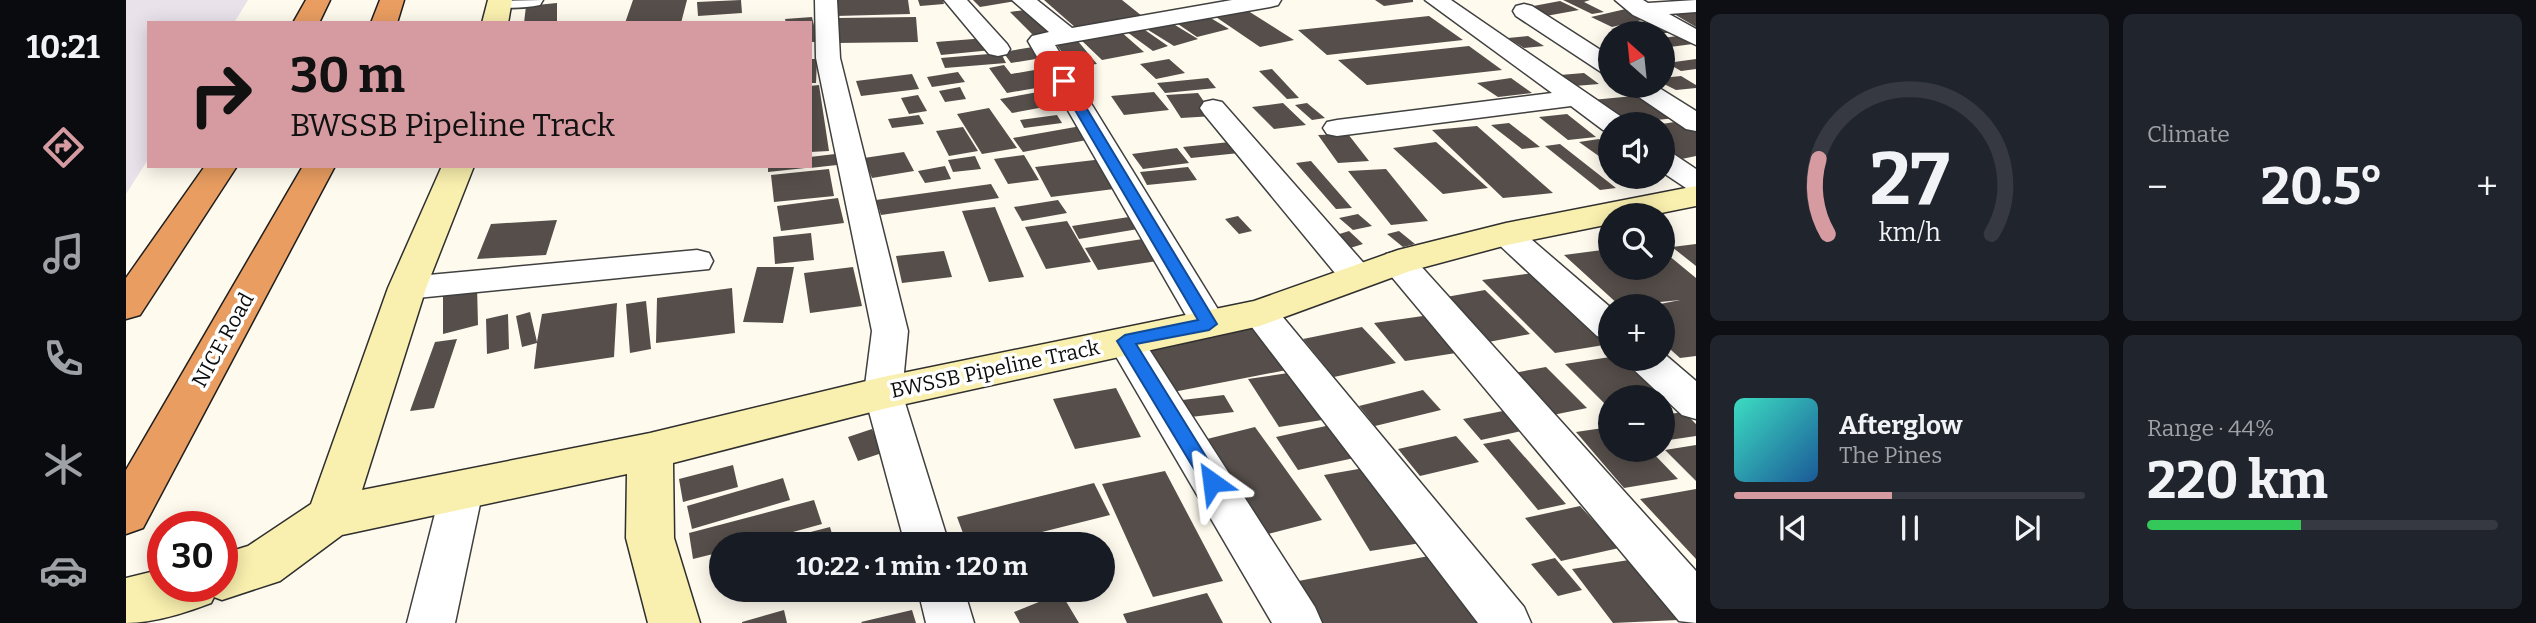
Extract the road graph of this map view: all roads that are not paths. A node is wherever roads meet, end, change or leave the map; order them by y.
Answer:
1 (318, 0) edge
2 (392, 0) edge
3 (532, 0) edge
4 (826, 0) edge
5 (955, 0) edge
6 (1023, 0) edge
7 (1270, 0) edge
8 (1436, 0) edge
9 (1634, 5) edge
10 (1696, 5) edge
11 (498, 8) edge
12 (1524, 11) dead end
13 (307, 21) edge
14 (385, 21) edge
15 (1069, 37) junction
16 (1696, 38) edge
17 (998, 49) dead end
18 (1598, 59) edge
19 (1575, 98) junction
20 (1657, 98) edge
21 (1213, 108) dead end
22 (1598, 114) edge
23 (1696, 123) edge
24 (1337, 128) dead end
25 (220, 168) edge
26 (318, 168) edge
27 (457, 168) edge
28 (1675, 168) edge
29 (1696, 182) edge
30 (1696, 196) edge
31 (1506, 234) junction
32 (697, 261) dead end
33 (1398, 262) junction
34 (1356, 276) junction
35 (407, 288) junction
36 (126, 306) edge
37 (1260, 313) junction
38 (1598, 316) edge
39 (1209, 324) junction
40 (1125, 341) junction
41 (1659, 371) edge
42 (883, 393) junction
43 (1696, 404) edge
44 (650, 451) junction
45 (462, 490) junction
46 (126, 513) edge
47 (330, 517) junction
48 (924, 532) edge
49 (238, 572) edge
50 (147, 598) edge
51 (944, 602) edge
52 (126, 603) edge
53 (1696, 606) edge
54 (431, 623) edge
55 (674, 623) edge
56 (950, 623) edge
57 (1298, 623) edge
58 (1507, 623) edge

1 - 13 highway
2 - 14 highway
3 - 11 street
4 - 42 street
5 - 17 street
6 - 15 street
7 - 15 street
8 - 19 street
9 - 10 street
9 - 16 street
12 - 18 street
15 - 39 street
19 - 22 street
19 - 24 street
20 - 23 street
21 - 34 street
25 - 36 highway
26 - 46 highway, NICE Road
27 - 35 street
28 - 29 street
30 - 31 street, BWSSB Pipeline Track
31 - 33 street, BWSSB Pipeline Track
31 - 38 street
32 - 35 street
33 - 34 street, BWSSB Pipeline Track
33 - 53 street
34 - 37 street, BWSSB Pipeline Track
35 - 47 street
37 - 39 street, BWSSB Pipeline Track
37 - 58 street
39 - 40 street, BWSSB Pipeline Track
40 - 42 street, BWSSB Pipeline Track
40 - 57 street
41 - 43 street
42 - 44 street, BWSSB Pipeline Track
42 - 48 street
44 - 45 street, BWSSB Pipeline Track
44 - 55 street
45 - 47 street, BWSSB Pipeline Track
45 - 54 street
47 - 49 street
50 - 52 street
51 - 56 street

